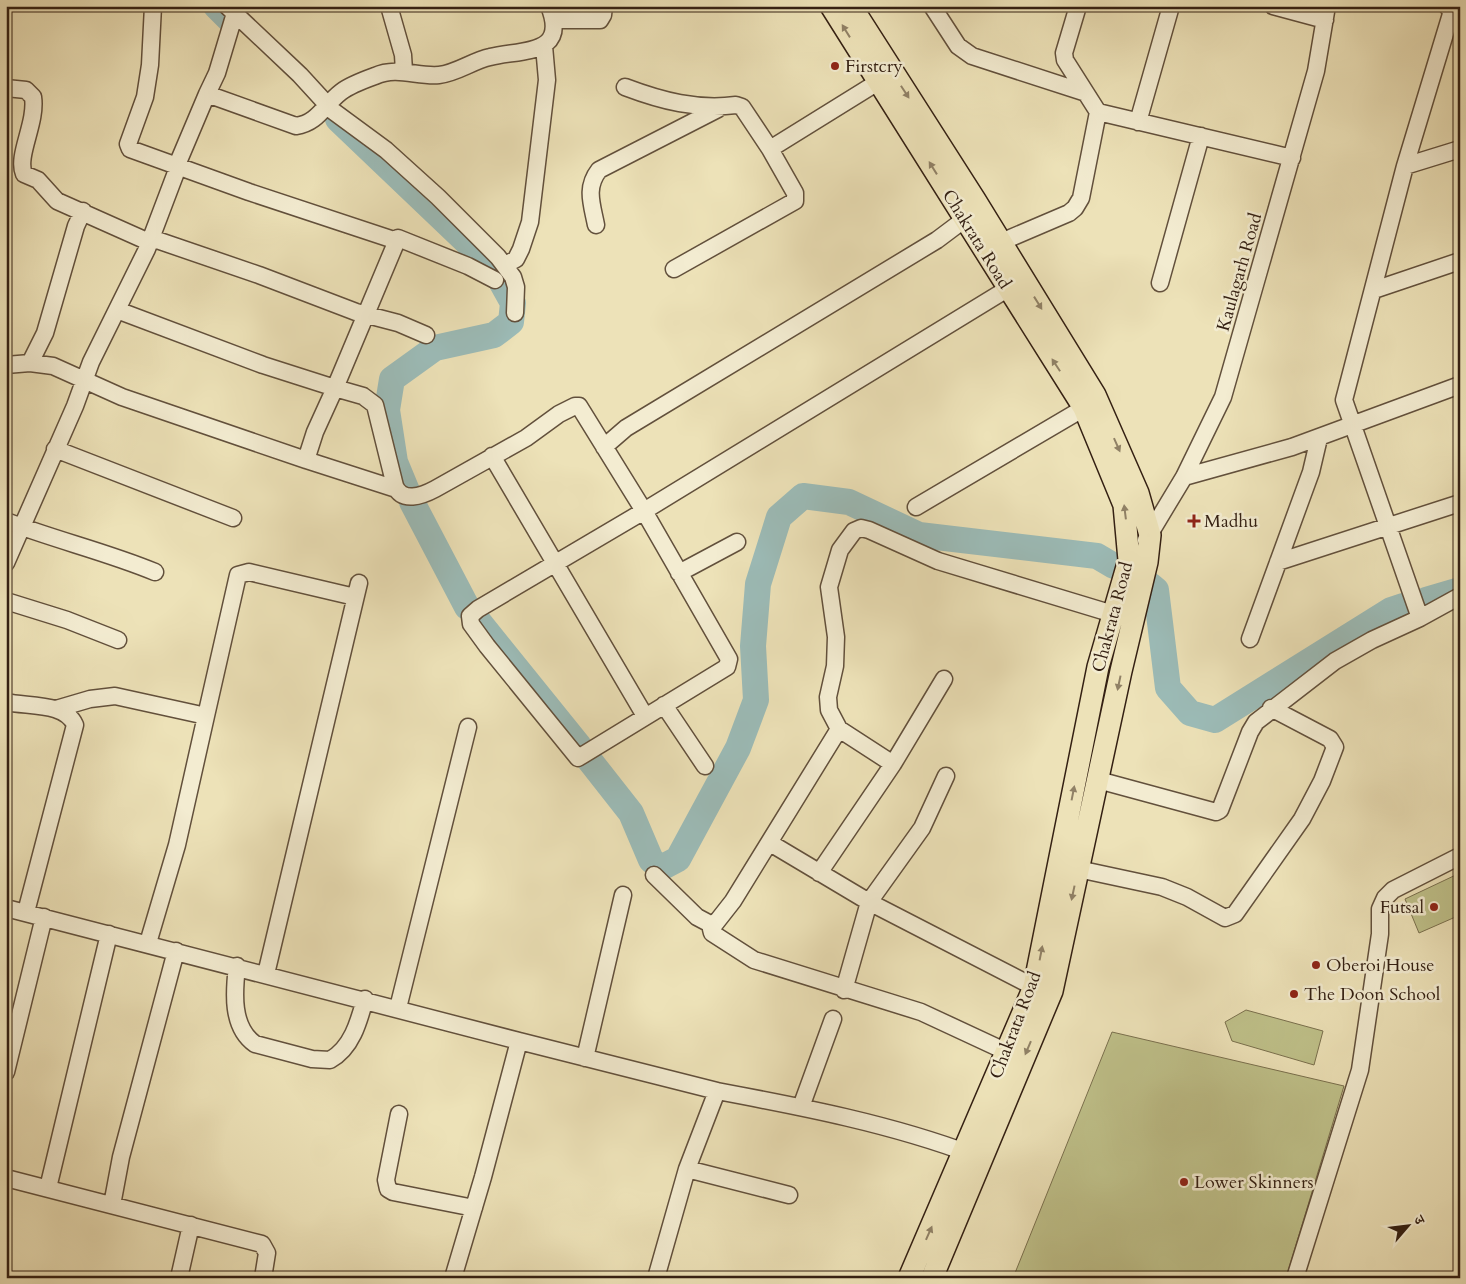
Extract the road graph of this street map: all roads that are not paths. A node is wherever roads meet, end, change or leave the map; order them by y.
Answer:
1 (153, 6) edge
2 (389, 6) edge
3 (604, 6) edge
4 (831, 6) edge
5 (851, 6) edge
6 (932, 6) edge
7 (1078, 6) edge
8 (1172, 6) edge
9 (1273, 6) edge
10 (1447, 6) edge
11 (231, 10) edge
12 (551, 13) edge
13 (1326, 13) edge
14 (544, 46) junction
15 (404, 71) junction
16 (878, 82) junction
17 (626, 87) dead end
18 (6, 88) edge
19 (1086, 93) junction
20 (207, 94) junction
21 (327, 105) junction
22 (723, 107) junction
23 (1098, 112) junction
24 (1138, 122) junction
25 (1201, 136) junction
26 (770, 149) junction
27 (1460, 149) edge
28 (1292, 158) junction
29 (177, 165) junction
30 (1405, 166) junction
31 (14, 167) edge
32 (83, 211) junction
33 (965, 219) junction
34 (596, 225) dead end
35 (150, 240) junction
36 (397, 241) junction
37 (1001, 242) junction
38 (1460, 261) edge
39 (506, 265) junction
40 (674, 269) dead end
41 (495, 280) dead end
42 (1160, 283) dead end
43 (1016, 284) junction
44 (1374, 290) junction
45 (117, 310) junction
46 (515, 313) dead end
47 (366, 315) junction
48 (426, 335) dead end
49 (30, 363) junction
50 (6, 365) edge
51 (84, 379) junction
52 (1460, 385) edge
53 (335, 388) junction
54 (1084, 408) junction
55 (1354, 426) junction
56 (1319, 438) junction
57 (604, 447) junction
58 (55, 450) junction
59 (492, 456) junction
60 (306, 460) junction
61 (1184, 477) junction
62 (396, 489) junction
63 (1460, 503) edge
64 (916, 507) dead end
65 (644, 511) junction
66 (233, 518) dead end
67 (14, 523) edge
68 (1387, 526) junction
69 (1150, 535) junction
70 (737, 542) dead end
71 (1129, 561) junction
72 (1278, 562) junction
73 (6, 563) edge
74 (555, 563) junction
75 (155, 572) dead end
76 (680, 573) junction
77 (1460, 596) edge
78 (6, 601) edge
79 (1123, 617) junction
80 (1420, 618) junction
81 (1250, 639) dead end
82 (118, 640) dead end
83 (944, 679) dead end
84 (6, 702) edge
85 (664, 705) junction
86 (1271, 708) junction
87 (56, 709) junction
88 (206, 716) junction
89 (645, 716) junction
90 (468, 728) dead end
91 (839, 728) junction
92 (893, 764) junction
93 (705, 766) dead end
94 (946, 776) dead end
95 (1098, 780) junction
96 (770, 843) junction
97 (1460, 856) edge
98 (1078, 869) junction
99 (819, 873) junction
100 (654, 875) dead end
101 (623, 895) dead end
102 (869, 902) junction
103 (6, 908) edge
104 (26, 912) junction
105 (44, 916) junction
106 (714, 926) junction
107 (109, 934) junction
108 (148, 943) junction
109 (176, 951) junction
110 (237, 966) junction
111 (266, 974) junction
112 (1034, 988) junction
113 (844, 990) junction
114 (365, 999) junction
115 (398, 1008) junction
116 (833, 1019) dead end
117 (519, 1041) junction
118 (1007, 1052) junction
119 (585, 1058) junction
120 (6, 1072) edge
121 (716, 1091) junction
122 (801, 1107) junction
123 (399, 1114) dead end
124 (973, 1155) junction
125 (687, 1169) junction
126 (6, 1178) edge
127 (48, 1188) junction
128 (789, 1195) dead end
129 (112, 1204) junction
130 (474, 1208) junction
131 (192, 1225) junction
132 (179, 1278) edge
133 (263, 1278) edge
134 (453, 1278) edge
135 (656, 1278) edge
136 (909, 1278) edge
137 (932, 1278) edge
138 (1296, 1278) edge

1 - 29 street
2 - 15 street
3 - 12 street
16 -> 4 main road, Chakrata Road
5 -> 37 main road, Chakrata Road
6 - 19 street
7 - 19 street
8 - 24 street
9 - 13 street
10 - 30 street
11 - 20 street
11 - 21 street
12 - 14 street
13 - 28 street, Kaulagarh Road
14 - 15 street
14 - 39 street
15 - 21 street
16 - 26 street
33 -> 16 main road, Chakrata Road
17 - 22 street
18 - 31 street
19 - 23 street
20 - 21 street
20 - 29 street
21 - 39 street
22 - 26 street
22 - 34 street
23 - 24 street
23 - 37 street
24 - 25 street
25 - 28 street
25 - 42 street
26 - 40 street
27 - 30 street
28 - 61 street, Kaulagarh Road
29 - 35 street
29 - 36 street
30 - 44 street
31 - 32 street
32 - 35 street
32 - 49 street
33 - 43 main road, Chakrata Road
33 - 57 street
35 - 45 street
35 - 47 street
36 - 41 street
36 - 47 street
37 - 43 main road, Chakrata Road
38 - 44 street
39 - 46 street
54 -> 43 main road, Chakrata Road
43 - 65 street
43 -> 69 main road, Chakrata Road
44 - 55 street
45 - 51 street
45 - 53 street
47 - 48 street
47 - 53 street
49 - 50 street
49 - 51 street
51 - 58 street
51 - 60 street
52 - 55 street
53 - 60 street
53 - 62 street
54 - 64 street
71 -> 54 main road, Chakrata Road
55 - 56 street
55 - 68 street
56 - 61 street
56 - 72 street
57 - 59 street
57 - 65 street
58 - 66 street
58 - 67 street
59 - 62 street
59 - 74 street
60 - 62 street
61 - 69 street, Kaulagarh Road
63 - 68 street
65 - 74 street
65 - 76 street
67 - 73 street
67 - 75 street
68 - 72 street
68 - 80 street
69 - 71 street, Kaulagarh Road
69 - 79 main road, Chakrata Road
70 - 76 street
71 - 79 main road, Chakrata Road
72 - 81 street
74 - 89 street
74 - 89 street
76 - 85 street
77 - 80 street
78 - 82 street
79 - 91 street
79 -> 95 main road, Chakrata Road
112 -> 79 main road, Chakrata Road
80 - 86 street
83 - 92 street
84 - 87 street
85 - 89 street
85 - 93 street
86 - 95 street
86 - 98 street
87 - 88 street
87 - 104 street
88 - 108 street
88 - 111 street
90 - 115 street
91 - 92 street
91 - 96 street
92 - 99 street
94 - 102 street
95 - 98 main road, Chakrata Road
96 - 99 street
96 - 106 street
97 - 138 street
98 -> 124 main road, Chakrata Road
99 - 102 street
100 - 106 street
101 - 119 street
102 - 112 street
102 - 113 street
103 - 104 street
104 - 105 street
105 - 107 street
105 - 120 street
106 - 113 street
107 - 108 street
107 - 127 street
108 - 109 street
109 - 110 street
109 - 129 street
110 - 111 street
110 - 114 street
111 - 114 street
112 - 118 main road, Chakrata Road
113 - 118 street
114 - 115 street
115 - 117 street
116 - 122 street
117 - 119 street
117 - 130 street
118 - 124 main road, Chakrata Road
119 - 121 street
121 - 122 street
121 - 125 street
122 - 124 street
123 - 130 street
136 -> 124 main road, Chakrata Road
124 - 137 main road, Chakrata Road
125 - 128 street
125 - 135 street
126 - 127 street
127 - 129 street
129 - 131 street
130 - 134 street
131 - 132 street
131 - 133 street

